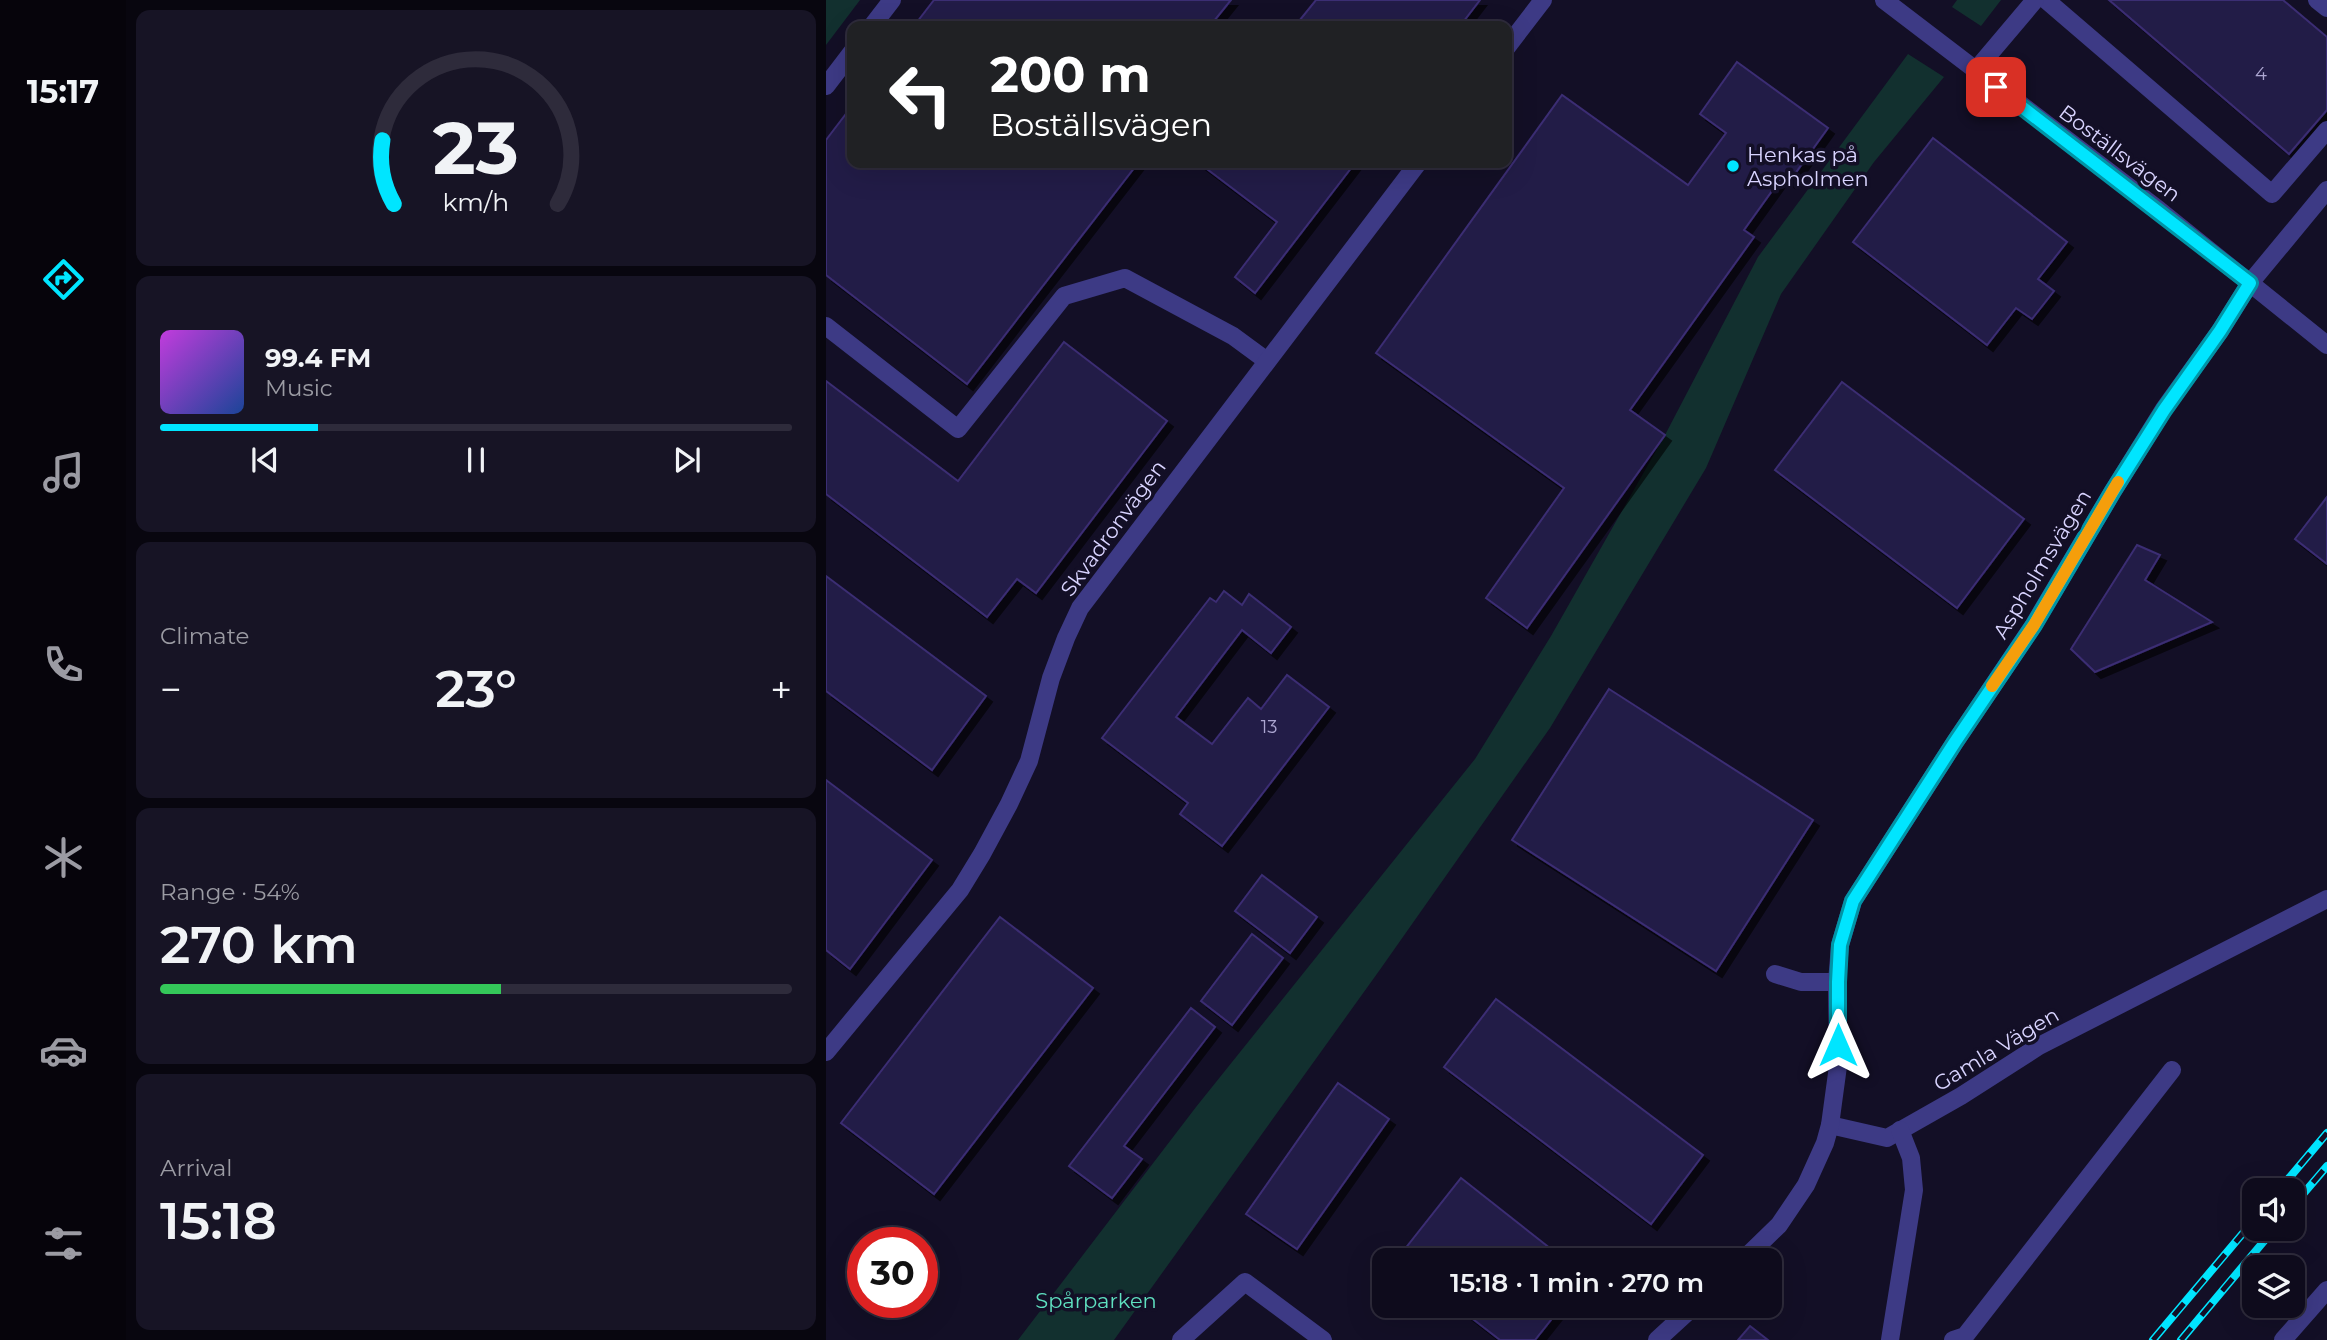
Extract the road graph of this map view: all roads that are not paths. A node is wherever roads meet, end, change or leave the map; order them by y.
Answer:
1 (892, 0) edge
2 (1542, 0) edge
3 (1884, 0) edge
4 (2035, 0) edge
5 (2046, 0) edge
6 (2317, 0) edge
7 (2327, 8) edge
8 (876, 21) edge
9 (1512, 40) edge
10 (847, 59) edge
11 (1975, 71) junction
12 (826, 86) edge
13 (2327, 130) edge
14 (1414, 168) edge
15 (2327, 190) edge
16 (2250, 283) junction
17 (826, 326) edge
18 (2327, 345) edge
19 (1267, 361) junction
20 (2327, 899) edge
21 (1775, 974) dead end
22 (1838, 982) junction
23 (826, 1052) edge
24 (2172, 1070) dead end
25 (1830, 1125) junction
26 (1900, 1130) junction
27 (1755, 1248) edge
28 (2327, 1290) edge
29 (1681, 1318) edge
30 (1181, 1340) edge
31 (1323, 1340) edge
32 (1657, 1340) edge
33 (1890, 1340) edge
34 (1953, 1340) edge
35 (2283, 1340) edge

1 - 8 street
2 - 9 street
3 - 11 street, Boställsvägen
4 - 11 street
5 - 13 street
6 - 7 street
10 - 12 street
11 - 16 street, Boställsvägen
14 - 19 street, Skvadronvägen
15 - 16 street, Aspholmsvägen
16 - 18 street, Boställsvägen
16 - 22 street, Aspholmsvägen
17 - 19 street
19 - 23 street, Skvadronvägen
20 - 26 street, Gamla Vägen
21 - 22 street
22 - 25 street, Aspholmsvägen
24 - 34 street
25 - 26 street, Gamla Vägen
25 - 27 street
26 - 33 street
28 - 35 street
29 - 32 street
30 - 31 street

